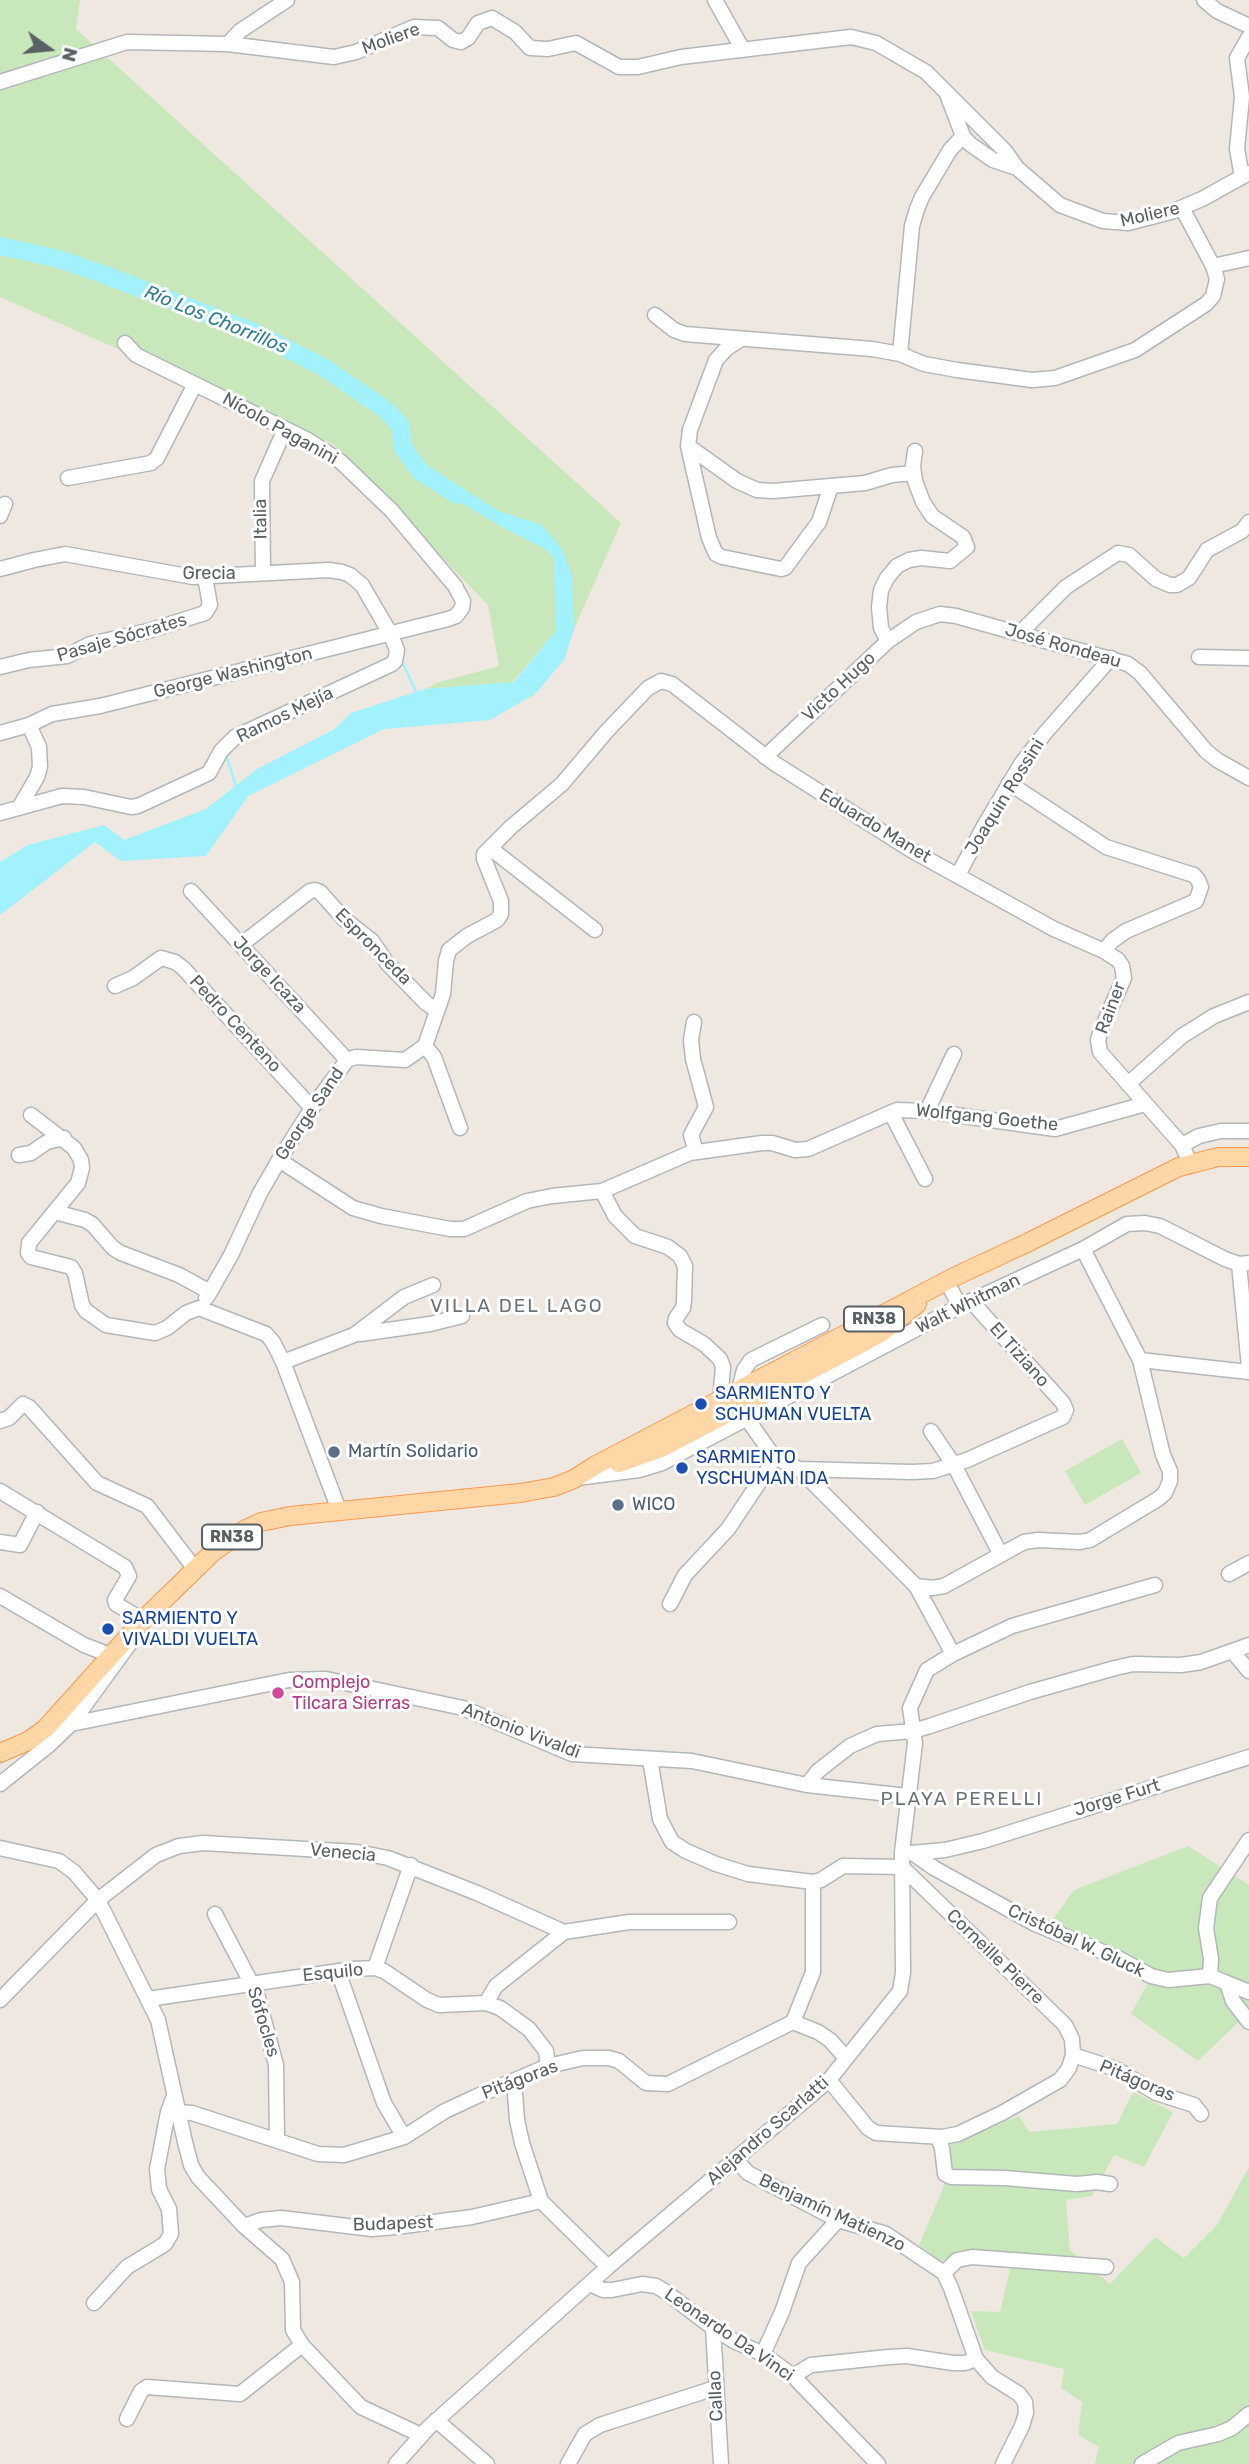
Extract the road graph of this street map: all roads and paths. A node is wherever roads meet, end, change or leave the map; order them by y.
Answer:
1 (287, 0) edge
2 (715, 0) edge
3 (1205, 0) edge
4 (1249, 26) edge
5 (1249, 37) edge
6 (228, 44) junction
7 (743, 50) junction
8 (0, 82) edge
9 (946, 92) junction
10 (963, 136) junction
11 (1017, 168) junction
12 (1245, 175) edge
13 (1182, 208) junction
14 (1249, 258) edge
15 (1213, 266) junction
16 (655, 315) dead end
17 (741, 339) junction
18 (125, 343) dead end
19 (900, 354) junction
20 (195, 384) junction
21 (285, 429) junction
22 (688, 446) junction
23 (915, 451) dead end
24 (914, 473) junction
25 (68, 478) dead end
26 (831, 486) junction
27 (1249, 522) edge
28 (0, 569) edge
29 (263, 573) junction
30 (205, 577) junction
31 (462, 608) joint
32 (916, 622) joint
33 (1020, 633) junction
34 (390, 634) junction
35 (888, 642) junction
36 (1199, 657) dead end
37 (1111, 658) junction
38 (1249, 658) edge
39 (0, 667) edge
40 (29, 725) junction
41 (0, 733) edge
42 (765, 757) junction
43 (1249, 778) edge
44 (1009, 783) junction
45 (19, 808) junction
46 (0, 813) edge
47 (490, 848) junction
48 (958, 875) junction
49 (191, 891) dead end
50 (594, 930) dead end
51 (242, 944) junction
52 (1104, 951) junction
53 (116, 986) dead end
54 (1249, 1002) edge
55 (436, 1010) junction
56 (694, 1021) dead end
57 (425, 1046) junction
58 (954, 1054) dead end
59 (347, 1060) junction
60 (1128, 1084) junction
61 (1145, 1104) junction
62 (312, 1108) junction
63 (927, 1111) junction
64 (891, 1113) junction
65 (32, 1115) dead end
66 (460, 1128) dead end
67 (1249, 1130) edge
68 (64, 1139) junction
69 (1182, 1144) junction
70 (696, 1152) junction
71 (19, 1155) dead end
72 (1249, 1157) edge
73 (279, 1160) junction
74 (1190, 1163) junction
75 (926, 1179) dead end
76 (602, 1191) junction
77 (55, 1212) junction
78 (1031, 1241) junction
79 (1083, 1249) junction
80 (1244, 1263) edge
81 (433, 1285) dead end
82 (949, 1286) junction
83 (210, 1292) junction
84 (965, 1303) junction
85 (200, 1308) junction
86 (461, 1316) dead end
87 (822, 1325) dead end
88 (354, 1335) junction
89 (1140, 1360) junction
90 (283, 1362) junction
91 (1249, 1367) edge
92 (1249, 1372) edge
93 (720, 1401) junction
94 (742, 1406) junction
95 (0, 1421) edge
96 (931, 1431) dead end
97 (774, 1457) junction
98 (954, 1465) junction
99 (799, 1469) junction
100 (576, 1477) junction
101 (0, 1490) edge
102 (339, 1510) junction
103 (37, 1512) junction
104 (0, 1542) edge
105 (1001, 1555) junction
106 (1249, 1563) edge
107 (195, 1569) junction
108 (1229, 1574) dead end
109 (916, 1586) junction
110 (1155, 1586) dead end
111 (0, 1596) edge
112 (670, 1604) dead end
113 (146, 1616) junction
114 (1249, 1645) edge
115 (1233, 1651) junction
116 (953, 1654) junction
117 (110, 1655) junction
118 (1249, 1671) edge
119 (71, 1724) junction
120 (914, 1731) junction
121 (0, 1753) edge
122 (1249, 1757) edge
123 (650, 1759) junction
124 (0, 1784) edge
125 (807, 1785) junction
126 (908, 1796) junction
127 (1249, 1840) edge
128 (0, 1848) edge
129 (906, 1857) junction
130 (411, 1865) junction
131 (813, 1882) junction
132 (98, 1900) junction
133 (215, 1914) dead end
134 (729, 1922) dead end
135 (564, 1932) junction
136 (375, 1968) junction
137 (338, 1971) junction
138 (1210, 1976) junction
139 (253, 1983) junction
140 (1227, 1983) junction
141 (1249, 1992) edge
142 (148, 1999) junction
143 (0, 2000) edge
144 (486, 2003) junction
145 (793, 2022) junction
146 (1249, 2022) edge
147 (1073, 2055) junction
148 (846, 2059) junction
149 (548, 2066) junction
150 (829, 2080) junction
151 (514, 2081) junction
152 (175, 2094) junction
153 (178, 2112) junction
154 (1201, 2114) dead end
155 (404, 2137) junction
156 (938, 2137) junction
157 (277, 2139) junction
158 (736, 2160) junction
159 (1110, 2184) dead end
160 (541, 2201) junction
161 (838, 2220) junction
162 (244, 2226) junction
163 (608, 2267) junction
164 (1106, 2267) dead end
165 (944, 2273) junction
166 (590, 2284) junction
167 (94, 2303) dead end
168 (713, 2328) junction
169 (302, 2345) junction
170 (763, 2354) junction
171 (976, 2359) junction
172 (793, 2376) junction
173 (715, 2388) junction
174 (1249, 2414) edge
175 (127, 2419) dead end
176 (436, 2420) junction
177 (421, 2435) junction
178 (396, 2464) edge
179 (487, 2464) edge
180 (568, 2464) edge
181 (721, 2464) edge
182 (878, 2464) edge
183 (1003, 2464) edge
184 (1142, 2464) edge

1 - 6 street
2 - 7 street
3 - 4 street
5 - 12 street
6 - 7 street, Moliere
6 - 8 street, Moliere
7 - 9 street, Moliere
9 - 10 street, Moliere
9 - 11 street, Moliere
10 - 11 street, Moliere
10 - 19 street
11 - 13 street, Moliere
12 - 13 street, Moliere
13 - 15 street
14 - 15 street
15 - 19 street
16 - 17 street
17 - 19 street
17 - 22 street
18 - 20 street, Nícolo Paganini
20 - 21 street, Nícolo Paganini
20 - 25 street
21 - 29 street, Italia
21 - 31 street, Nícolo Paganini
22 - 26 street
22 - 26 street
23 - 24 street
24 - 26 street
24 - 35 street
27 - 33 street
28 - 30 street, Grecia
29 - 30 street, Grecia
29 - 34 street, Grecia
30 - 39 street, Pasaje Sócrates
31 - 34 street, George Washington
32 - 33 street, José Rondeau
32 - 35 street, Victo Hugo
33 - 37 street, José Rondeau
34 - 40 street, George Washington
34 - 45 street, Ramos Mejía
35 - 42 street, Victo Hugo
36 - 38 street
37 - 43 street, José Rondeau
37 - 44 street, Joaquin Rossini
40 - 41 street, George Washington
40 - 45 street
42 - 47 street, Eduardo Manet
42 - 48 street, Eduardo Manet
44 - 48 street, Joaquin Rossini
44 - 52 street
45 - 46 street, Ramos Mejía
47 - 50 street
47 - 55 street
48 - 52 street, Eduardo Manet
49 - 51 street, Jorge Icaza
51 - 55 street, Espronceda
51 - 59 street, Jorge Icaza
52 - 60 street, Rainer
53 - 62 street, Pedro Centeno
54 - 60 street
55 - 57 street
56 - 70 street
57 - 59 street, George Sand
57 - 66 street
58 - 63 street
59 - 62 street, George Sand
60 - 61 street, Rainer
61 - 63 street, Wolfgang Goethe
61 - 69 street, Rainer
62 - 73 street, George Sand
63 - 64 street, Wolfgang Goethe
64 - 70 street, Wolfgang Goethe
64 - 75 street
65 - 68 street
67 - 69 street
68 - 71 street
68 - 77 street
69 - 74 street, Rainer
70 - 76 street, Wolfgang Goethe
72 - 74 main road, RN38
73 - 76 street, Wolfgang Goethe
73 - 83 street, George Sand
74 - 78 main road, RN38
76 - 93 street
77 - 83 street
77 - 85 street
78 - 82 main road, RN38
78 - 94 main road, RN38
79 - 80 street, Walt Whitman
79 - 84 street, Walt Whitman
79 - 89 street
80 - 91 street
81 - 88 street
82 - 84 street, El Tiziano
82 - 94 main road, RN38
83 - 85 street, George Sand
84 - 94 street, Walt Whitman
84 - 98 street, El Tiziano
85 - 90 street
86 - 88 street
87 - 94 street
88 - 90 street
89 - 92 street
89 - 105 street
90 - 102 street
93 - 94 main road
93 - 100 main road, RN38
94 - 97 street
94 - 100 main road, RN38
95 - 107 street
96 - 98 street
97 - 99 street
97 - 112 street
98 - 99 street
98 - 105 street
99 - 109 street
100 - 102 main road, RN38
101 - 103 street
102 - 107 main road, RN38
103 - 104 street
103 - 113 street
105 - 109 street
106 - 108 street
107 - 113 main road, RN38
109 - 116 street
110 - 116 street, Alejandro Scarlatti
111 - 117 street
113 - 117 main road, RN38
113 - 119 street
114 - 115 street
115 - 118 street
115 - 120 street
116 - 120 street, Alejandro Scarlatti
117 - 121 main road, RN38
119 - 123 street, Antonio Vivaldi
119 - 124 street
120 - 125 street
120 - 126 street, Alejandro Scarlatti
122 - 129 street, Jorge Furt
123 - 125 street, Antonio Vivaldi
123 - 131 street
125 - 126 street, Antonio Vivaldi
126 - 129 street, Alejandro Scarlatti
127 - 138 street
128 - 132 street
129 - 131 street
129 - 138 street, Cristóbal W. Gluck
129 - 147 street, Corneille Pierre
129 - 148 street, Alejandro Scarlatti
130 - 132 street, Venecia
130 - 135 street, Venecia
130 - 136 street
131 - 145 street
132 - 142 street
132 - 143 street, Venecia
133 - 139 street, Sófocles
134 - 135 street
135 - 144 street
136 - 137 street, Esquilo
136 - 144 street, Esquilo
137 - 139 street, Esquilo
137 - 155 street
138 - 140 street, Cristóbal W. Gluck
139 - 142 street, Esquilo
139 - 157 street, Sófocles
140 - 141 street, Cristóbal W. Gluck
140 - 146 street
142 - 152 street
144 - 149 street
145 - 148 street
145 - 149 street, Pitágoras
147 - 154 street, Pitágoras
147 - 156 street
148 - 150 street, Alejandro Scarlatti
149 - 151 street, Pitágoras
150 - 156 street
150 - 158 street, Alejandro Scarlatti
151 - 155 street, Pitágoras
151 - 160 street
152 - 153 street
152 - 167 street
153 - 157 street, Pitágoras
153 - 162 street
155 - 157 street, Pitágoras
156 - 159 street
158 - 161 street, Benjamín Matienzo
158 - 163 street, Alejandro Scarlatti
160 - 162 street, Budapest
160 - 163 street
161 - 165 street, Benjamín Matienzo
161 - 170 street
162 - 169 street
163 - 166 street, Alejandro Scarlatti
164 - 165 street
165 - 171 street
166 - 168 street, Leonardo Da Vinci
166 - 176 street, Alejandro Scarlatti
168 - 170 street, Leonardo Da Vinci
168 - 173 street, Callao
169 - 175 street
169 - 177 street
170 - 172 street, Leonardo Da Vinci
171 - 172 street
171 - 183 street
172 - 182 street, Leonardo Da Vinci
173 - 180 street
173 - 181 street, Callao
174 - 184 street
176 - 177 street, Alejandro Scarlatti
176 - 179 street
177 - 178 street, Alejandro Scarlatti

